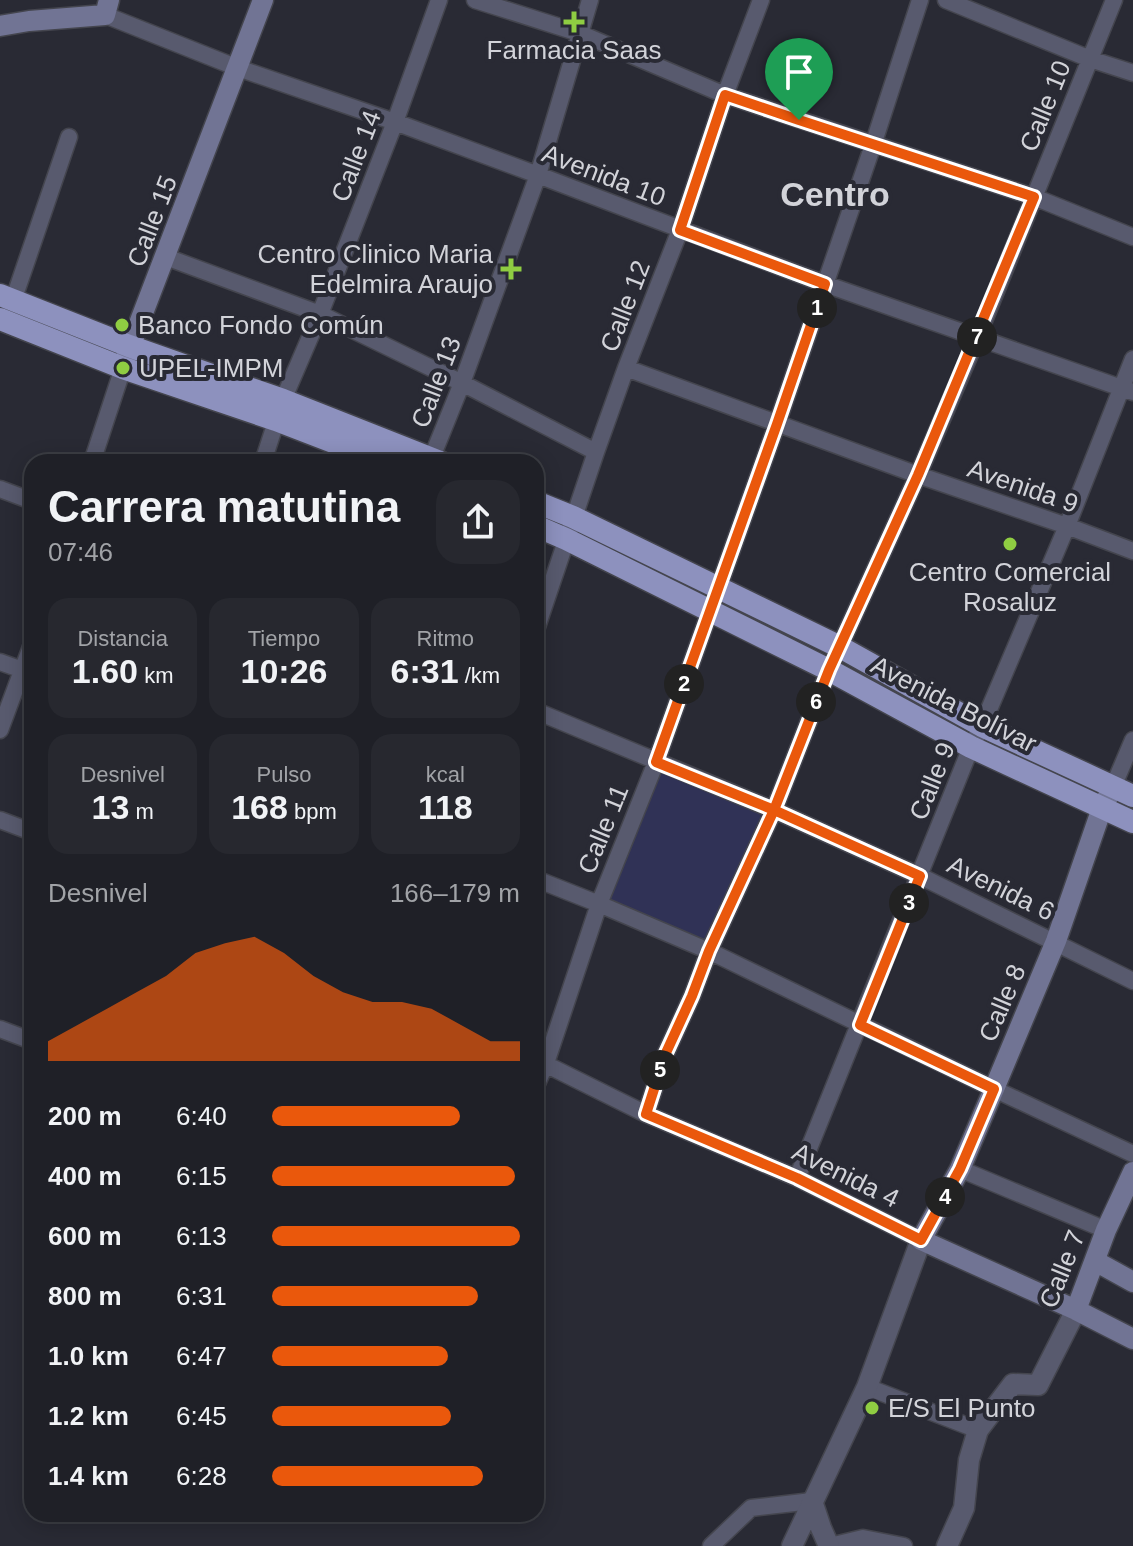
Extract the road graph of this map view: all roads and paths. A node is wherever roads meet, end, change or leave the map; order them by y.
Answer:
1 (263, 0) edge
2 (439, 0) edge
3 (475, 0) edge
4 (590, 0) edge
5 (761, 0) edge
6 (920, 0) edge
7 (946, 0) edge
8 (1114, 0) edge
9 (107, 8) edge
10 (0, 26) edge
11 (579, 33) junction
12 (1090, 59) junction
13 (238, 68) junction
14 (1133, 73) edge
15 (725, 95) junction
16 (395, 122) junction
17 (69, 137) dead end
18 (873, 145) junction
19 (538, 175) junction
20 (1034, 197) junction
21 (680, 230) junction
22 (1133, 237) edge
23 (166, 257) junction
24 (825, 284) junction
25 (6, 298) edge
26 (320, 314) junction
27 (0, 319) edge
28 (977, 338) junction
29 (126, 357) junction
30 (1133, 359) edge
31 (626, 368) junction
32 (462, 383) junction
33 (1127, 390) edge
34 (280, 410) junction
35 (777, 424) junction
36 (596, 452) junction
37 (95, 454) edge
38 (266, 454) edge
39 (369, 454) edge
40 (413, 454) edge
41 (437, 454) edge
42 (918, 475) junction
43 (0, 489) edge
44 (24, 498) edge
45 (544, 505) edge
46 (573, 517) junction
47 (1067, 526) junction
48 (544, 529) edge
49 (566, 539) junction
50 (1133, 551) edge
51 (718, 588) junction
52 (544, 606) edge
53 (710, 611) junction
54 (840, 647) junction
55 (0, 662) edge
56 (829, 670) junction
57 (24, 671) edge
58 (24, 680) edge
59 (544, 714) edge
60 (982, 726) junction
61 (0, 730) edge
62 (1133, 740) edge
63 (971, 747) junction
64 (656, 762) junction
65 (1123, 791) edge
66 (1102, 808) junction
67 (774, 810) junction
68 (0, 820) edge
69 (1133, 822) edge
70 (24, 829) edge
71 (920, 876) junction
72 (544, 882) edge
73 (599, 904) junction
74 (1056, 941) junction
75 (709, 951) junction
76 (1133, 981) edge
77 (860, 1025) junction
78 (0, 1029) edge
79 (24, 1038) edge
80 (544, 1053) edge
81 (544, 1063) edge
82 (994, 1089) junction
83 (646, 1114) junction
84 (1133, 1154) edge
85 (960, 1169) junction
86 (1133, 1172) edge
87 (797, 1178) junction
88 (1106, 1230) junction
89 (921, 1240) junction
90 (1095, 1261) junction
91 (1133, 1282) edge
92 (1076, 1310) junction
93 (1133, 1339) edge
94 (867, 1387) junction
95 (978, 1430) junction
96 (812, 1501) junction
97 (711, 1546) edge
98 (792, 1546) edge
99 (830, 1546) edge
100 (904, 1546) edge
101 (947, 1546) edge

1 - 13 main road, Calle 15
2 - 16 street, Calle 14
3 - 11 street
4 - 11 street, Calle 13
5 - 15 street, Calle 12
6 - 18 street, Calle 11
7 - 12 street
8 - 12 street, Calle 10
9 - 10 main road
9 - 13 street, Avenida 10
11 - 15 street
11 - 19 street, Calle 13
12 - 14 street
12 - 20 street, Calle 10
13 - 16 street, Avenida 10
13 - 23 main road, Calle 15
15 - 18 street
15 - 21 street, Calle 12
16 - 19 street, Avenida 10
16 - 26 street, Calle 14
17 - 25 street
18 - 20 street
18 - 24 street, Calle 11
19 - 21 street, Avenida 10
19 - 32 street, Calle 13
20 - 22 street
20 - 28 street, Calle 10
21 - 24 street, Avenida 10
21 - 31 street, Calle 12
23 - 26 street
23 - 29 main road, Calle 15
24 - 28 street, Avenida 10
24 - 35 street, Calle 11
25 - 29 highway
26 - 32 street
26 - 34 street, Calle 14
27 - 29 highway
28 - 33 street, Avenida 10
28 - 42 street, Calle 10
29 - 34 highway
29 - 37 street, Calle 15
30 - 33 street, Calle 9
31 - 35 street, Avenida 9
31 - 36 street, Calle 12
32 - 36 street
32 - 41 street, Calle 13
33 - 47 street, Calle 9
34 - 38 street, Calle 14
34 - 39 highway
34 - 40 highway
35 - 42 street, Avenida 9
35 - 51 street, Calle 11
36 - 46 street, Calle 12
42 - 47 street, Avenida 9
42 - 54 street, Calle 10
43 - 44 street
45 - 46 highway, Avenida Bolívar
46 - 49 street, Calle 12
46 - 51 highway, Avenida Bolívar
47 - 50 street, Avenida 9
47 - 60 street, Calle 9
48 - 49 highway, Avenida Bolívar
49 - 52 street, Calle 12
49 - 53 highway, Avenida Bolívar
51 - 53 street, Calle 11
51 - 54 highway, Avenida Bolívar
53 - 56 highway, Avenida Bolívar
53 - 64 street, Calle 11
54 - 56 street, Calle 10
54 - 60 highway, Avenida Bolívar
55 - 57 street
56 - 63 highway, Avenida Bolívar
56 - 67 street, Calle 10
58 - 61 street
59 - 64 street, Avenida 6
60 - 63 street, Calle 9
60 - 65 highway, Avenida Bolívar
62 - 65 street, Calle 8
63 - 66 highway, Avenida Bolívar
63 - 71 street, Calle 9
64 - 67 street, Avenida 6
64 - 73 street, Calle 11
65 - 66 main road, Calle 8
66 - 69 highway, Avenida Bolívar
66 - 74 main road, Calle 8
67 - 71 street, Avenida 6
67 - 75 street, Calle 10
68 - 70 street
71 - 74 street, Avenida 6
71 - 77 street, Calle 9
72 - 73 street
73 - 75 street
73 - 80 street, Calle 11
74 - 76 street, Avenida 6
74 - 82 main road, Calle 8
75 - 77 street
75 - 83 street, Calle 10
77 - 82 street
77 - 87 street, Calle 9
78 - 79 street
81 - 83 street, Avenida 4
82 - 84 street
82 - 85 main road, Calle 8
83 - 87 street, Avenida 4
85 - 88 street
85 - 89 main road, Calle 8
86 - 88 main road, Calle 7
87 - 89 street, Avenida 4
88 - 90 main road, Calle 7
89 - 92 main road, Avenida 4
89 - 94 street, Calle 8
90 - 91 main road
90 - 92 main road, Calle 7
92 - 93 main road, Avenida 4
92 - 95 street, Calle 7
94 - 95 street
94 - 96 street, Calle 8
95 - 101 street
96 - 97 street
96 - 98 street, Calle 8
96 - 99 street
99 - 100 street

